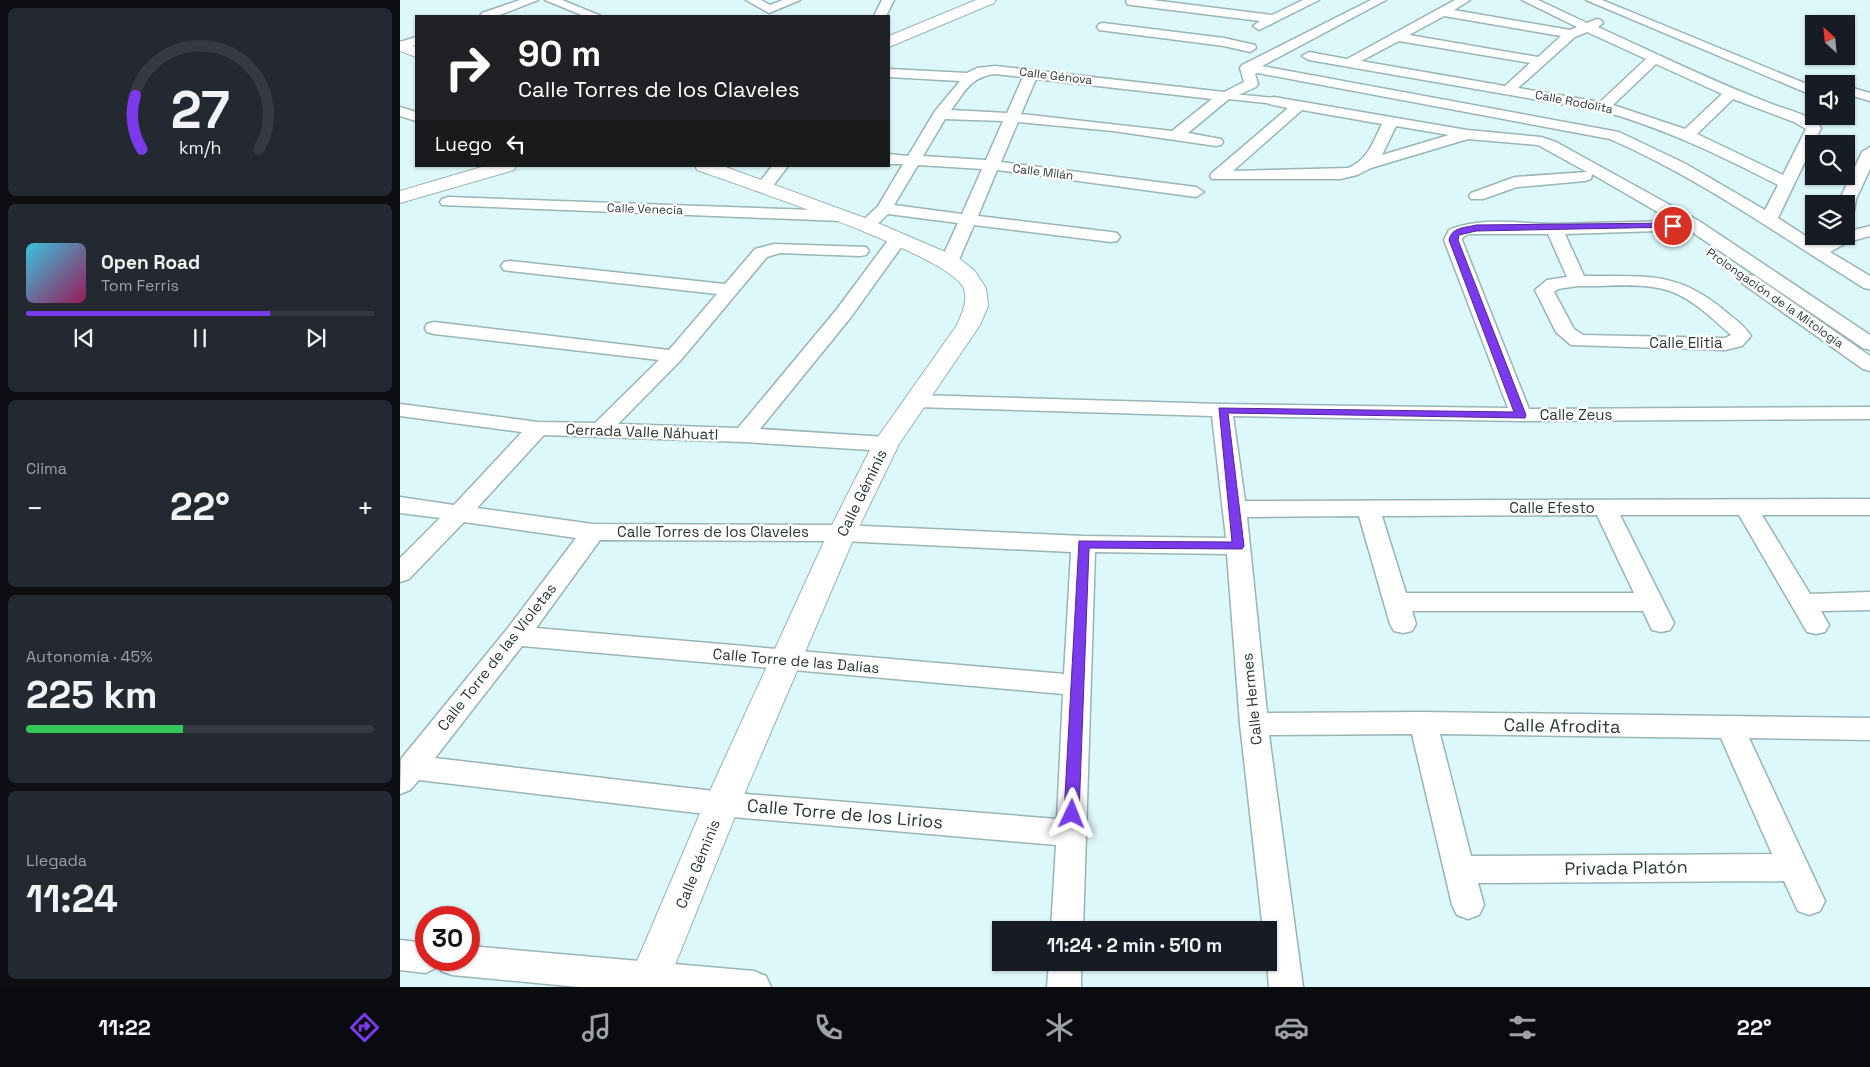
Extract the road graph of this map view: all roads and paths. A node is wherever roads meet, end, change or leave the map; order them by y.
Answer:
1 (532, 0) edge
2 (551, 0) edge
3 (752, 0) edge
4 (794, 0) edge
5 (802, 0) edge
6 (888, 0) edge
7 (989, 0) edge
8 (1313, 0) edge
9 (1380, 0) edge
10 (1391, 0) edge
11 (1464, 0) edge
12 (1528, 0) edge
13 (1592, 0) edge
14 (1131, 1) dead end
15 (1625, 8) edge
16 (1443, 12) junction
17 (765, 13) edge
18 (489, 15) edge
19 (591, 15) edge
20 (793, 15) edge
21 (880, 15) edge
22 (958, 15) junction
23 (1273, 19) junction
24 (1572, 19) junction
25 (1587, 26) junction
26 (1103, 27) dead end
27 (1571, 34) junction
28 (1399, 37) junction
29 (890, 42) edge
30 (1224, 42) junction
31 (1250, 48) dead end
32 (890, 52) edge
33 (1309, 56) dead end
34 (1654, 58) junction
35 (1540, 61) junction
36 (1350, 62) junction
37 (1773, 63) junction
38 (1253, 71) junction
39 (1759, 71) junction
40 (890, 73) edge
41 (1032, 73) junction
42 (1805, 75) edge
43 (970, 77) junction
44 (1805, 89) edge
45 (1508, 90) junction
46 (1731, 93) junction
47 (1855, 93) edge
48 (1224, 96) junction
49 (1870, 97) edge
50 (1274, 101) joint
51 (1298, 106) junction
52 (1855, 106) edge
53 (1603, 107) junction
54 (1870, 110) edge
55 (400, 111) edge
56 (940, 114) junction
57 (1013, 116) junction
58 (1517, 117) junction
59 (415, 118) edge
60 (415, 119) edge
61 (1391, 122) junction
62 (400, 125) edge
63 (1467, 134) junction
64 (1689, 134) junction
65 (1176, 135) junction
66 (1532, 140) junction
67 (1216, 142) dead end
68 (1870, 152) edge
69 (890, 159) edge
70 (911, 160) junction
71 (1369, 164) junction
72 (991, 165) junction
73 (464, 167) edge
74 (504, 167) edge
75 (707, 167) edge
76 (779, 167) edge
77 (1585, 176) junction
78 (1786, 183) junction
79 (400, 185) edge
80 (763, 188) junction
81 (1196, 192) dead end
82 (1850, 195) edge
83 (1477, 196) dead end
84 (400, 197) edge
85 (448, 202) dead end
86 (884, 209) junction
87 (841, 216) junction
88 (968, 218) junction
89 (1768, 221) junction
90 (1692, 224) junction
91 (866, 225) junction
92 (1673, 226) junction
93 (1554, 229) junction
94 (1870, 231) edge
95 (1855, 234) edge
96 (1111, 238) dead end
97 (898, 239) junction
98 (1829, 245) edge
99 (860, 251) dead end
100 (1817, 252) junction
101 (949, 262) junction
102 (510, 266) dead end
103 (1578, 281) junction
104 (1870, 284) edge
105 (730, 290) junction
106 (434, 328) dead end
107 (1870, 344) edge
108 (674, 356) junction
109 (1870, 365) edge
110 (918, 401) junction
111 (400, 410) edge
112 (1222, 410) junction
113 (1870, 413) edge
114 (1521, 415) junction
115 (538, 428) junction
116 (599, 431) junction
117 (744, 435) junction
118 (886, 444) junction
119 (400, 505) edge
120 (1870, 507) edge
121 (1368, 508) junction
122 (1605, 508) junction
123 (1235, 509) junction
124 (1747, 509) junction
125 (459, 514) junction
126 (593, 532) junction
127 (842, 533) junction
128 (1083, 544) junction
129 (1238, 546) junction
130 (400, 573) edge
131 (1870, 601) edge
132 (1803, 603) junction
133 (1816, 625) dead end
134 (516, 636) junction
135 (786, 660) junction
136 (1077, 685) junction
137 (1254, 724) junction
138 (1423, 724) junction
139 (1730, 728) junction
140 (1870, 729) edge
141 (406, 774) edge
142 (722, 804) junction
143 (1071, 832) junction
144 (1793, 867) junction
145 (1459, 870) junction
146 (1809, 901) dead end
147 (1468, 904) dead end
148 (1067, 921) edge
149 (400, 955) edge
150 (415, 957) edge
151 (480, 963) edge
152 (1065, 971) edge
153 (648, 982) edge
154 (754, 987) edge
155 (1064, 987) edge
156 (1286, 987) edge

1 - 18 street
2 - 19 street
3 - 17 street
4 - 17 street
5 - 20 street
6 - 21 street
7 - 22 street
8 - 23 street
9 - 38 street
10 - 38 street
11 - 16 street
12 - 24 street
13 - 15 street
14 - 23 street
15 - 24 street
15 - 25 street
15 - 37 street
15 - 39 street
16 - 27 street
16 - 28 street
22 - 29 street
22 - 32 street
23 - 30 street
24 - 25 street
25 - 27 street
25 - 34 street
26 - 30 street
27 - 35 street
28 - 35 street
28 - 36 street
30 - 31 street
33 - 36 street, Calle Rodolita
34 - 46 street
34 - 53 street
35 - 45 street
36 - 45 street, Calle Rodolita
37 - 39 street
37 - 42 street
38 - 48 street
38 - 58 street
39 - 44 street
40 - 43 street, Calle Génova
41 - 43 street, Calle Génova
41 - 48 street, Calle Génova
41 - 57 street
43 - 56 street
45 - 53 street, Calle Rodolita
46 - 64 street
46 - 78 street
47 - 49 street
48 - 50 street
48 - 65 street
50 - 51 street
51 - 61 street
51 - 71 street
52 - 54 street
53 - 64 street, Calle Rodolita
55 - 59 street
56 - 57 street
56 - 70 street
57 - 65 street
57 - 72 street
58 - 66 street
58 - 89 street
60 - 62 street
61 - 63 street
61 - 71 street
63 - 66 street
63 - 71 street
64 - 78 street, Calle Rodolita
65 - 67 street
66 - 77 street, Prolongación de la Mitología
66 - 90 street, Prolongación de la Mitología
68 - 82 street
69 - 70 street, Calle Milán
70 - 72 street, Calle Milán
70 - 86 street
72 - 81 street, Calle Milán
72 - 88 street
73 - 79 street
74 - 84 street
75 - 80 street, Calle Géminis
76 - 80 street
77 - 83 street
77 - 92 street, Prolongación de la Mitología
78 - 89 street
80 - 87 street, Calle Géminis
85 - 87 street, Calle Venecia
86 - 88 street
86 - 91 street
87 - 91 street, Calle Géminis
88 - 96 street
88 - 101 street
89 - 100 street
90 - 92 street
90 - 107 street, Prolongación de la Mitología
91 - 97 street, Calle Géminis
92 - 93 street
92 - 109 street, Prolongación de la Mitología
93 - 103 street
93 - 114 street
94 - 95 street
97 - 101 street, Calle Géminis
97 - 117 street
98 - 100 street
99 - 105 street
100 - 104 street
101 - 110 street, Calle Géminis
102 - 105 street
103 - 103 street, Calle Elitia
105 - 108 street
106 - 108 street
108 - 116 street
110 - 112 street, Calle Zeus
110 - 118 street, Calle Géminis
111 - 115 street, Cerrada Valle Náhuatl
112 - 114 street, Calle Zeus
112 - 123 street, Calle Hermes
113 - 114 street, Calle Zeus
115 - 116 street, Cerrada Valle Náhuatl
115 - 125 street
116 - 117 street, Cerrada Valle Náhuatl
117 - 118 street, Cerrada Valle Náhuatl
118 - 127 street, Calle Géminis
119 - 125 street, Calle Torres de los Claveles
120 - 124 street, Calle Efesto
121 - 122 street, Calle Efesto
121 - 122 street
121 - 123 street, Calle Efesto
122 - 124 street, Calle Efesto
123 - 129 street, Calle Hermes
124 - 132 street
125 - 126 street, Calle Torres de los Claveles
125 - 130 street
126 - 127 street, Calle Torres de los Claveles
126 - 134 street, Calle Torre de las Violetas
127 - 128 street, Calle Torres de los Claveles
127 - 135 street, Calle Géminis
128 - 129 street, Calle Torres de los Claveles
128 - 136 street
129 - 137 street, Calle Hermes
131 - 132 street
132 - 133 street
134 - 135 street, Calle Torre de las Dalias
134 - 141 street, Calle Torre de las Violetas
135 - 136 street, Calle Torre de las Dalias
135 - 142 street, Calle Géminis
136 - 143 street
137 - 138 street, Calle Afrodita
137 - 156 street, Calle Hermes
138 - 139 street, Calle Afrodita
138 - 145 street
139 - 140 street, Calle Afrodita
139 - 144 street
141 - 142 street, Calle Torre de los Lirios
142 - 143 street, Calle Torre de los Lirios
142 - 153 street, Calle Géminis
143 - 148 street
144 - 145 street, Privada Platón
144 - 146 street
145 - 147 street
149 - 150 street
151 - 153 street
152 - 155 street
153 - 154 street

